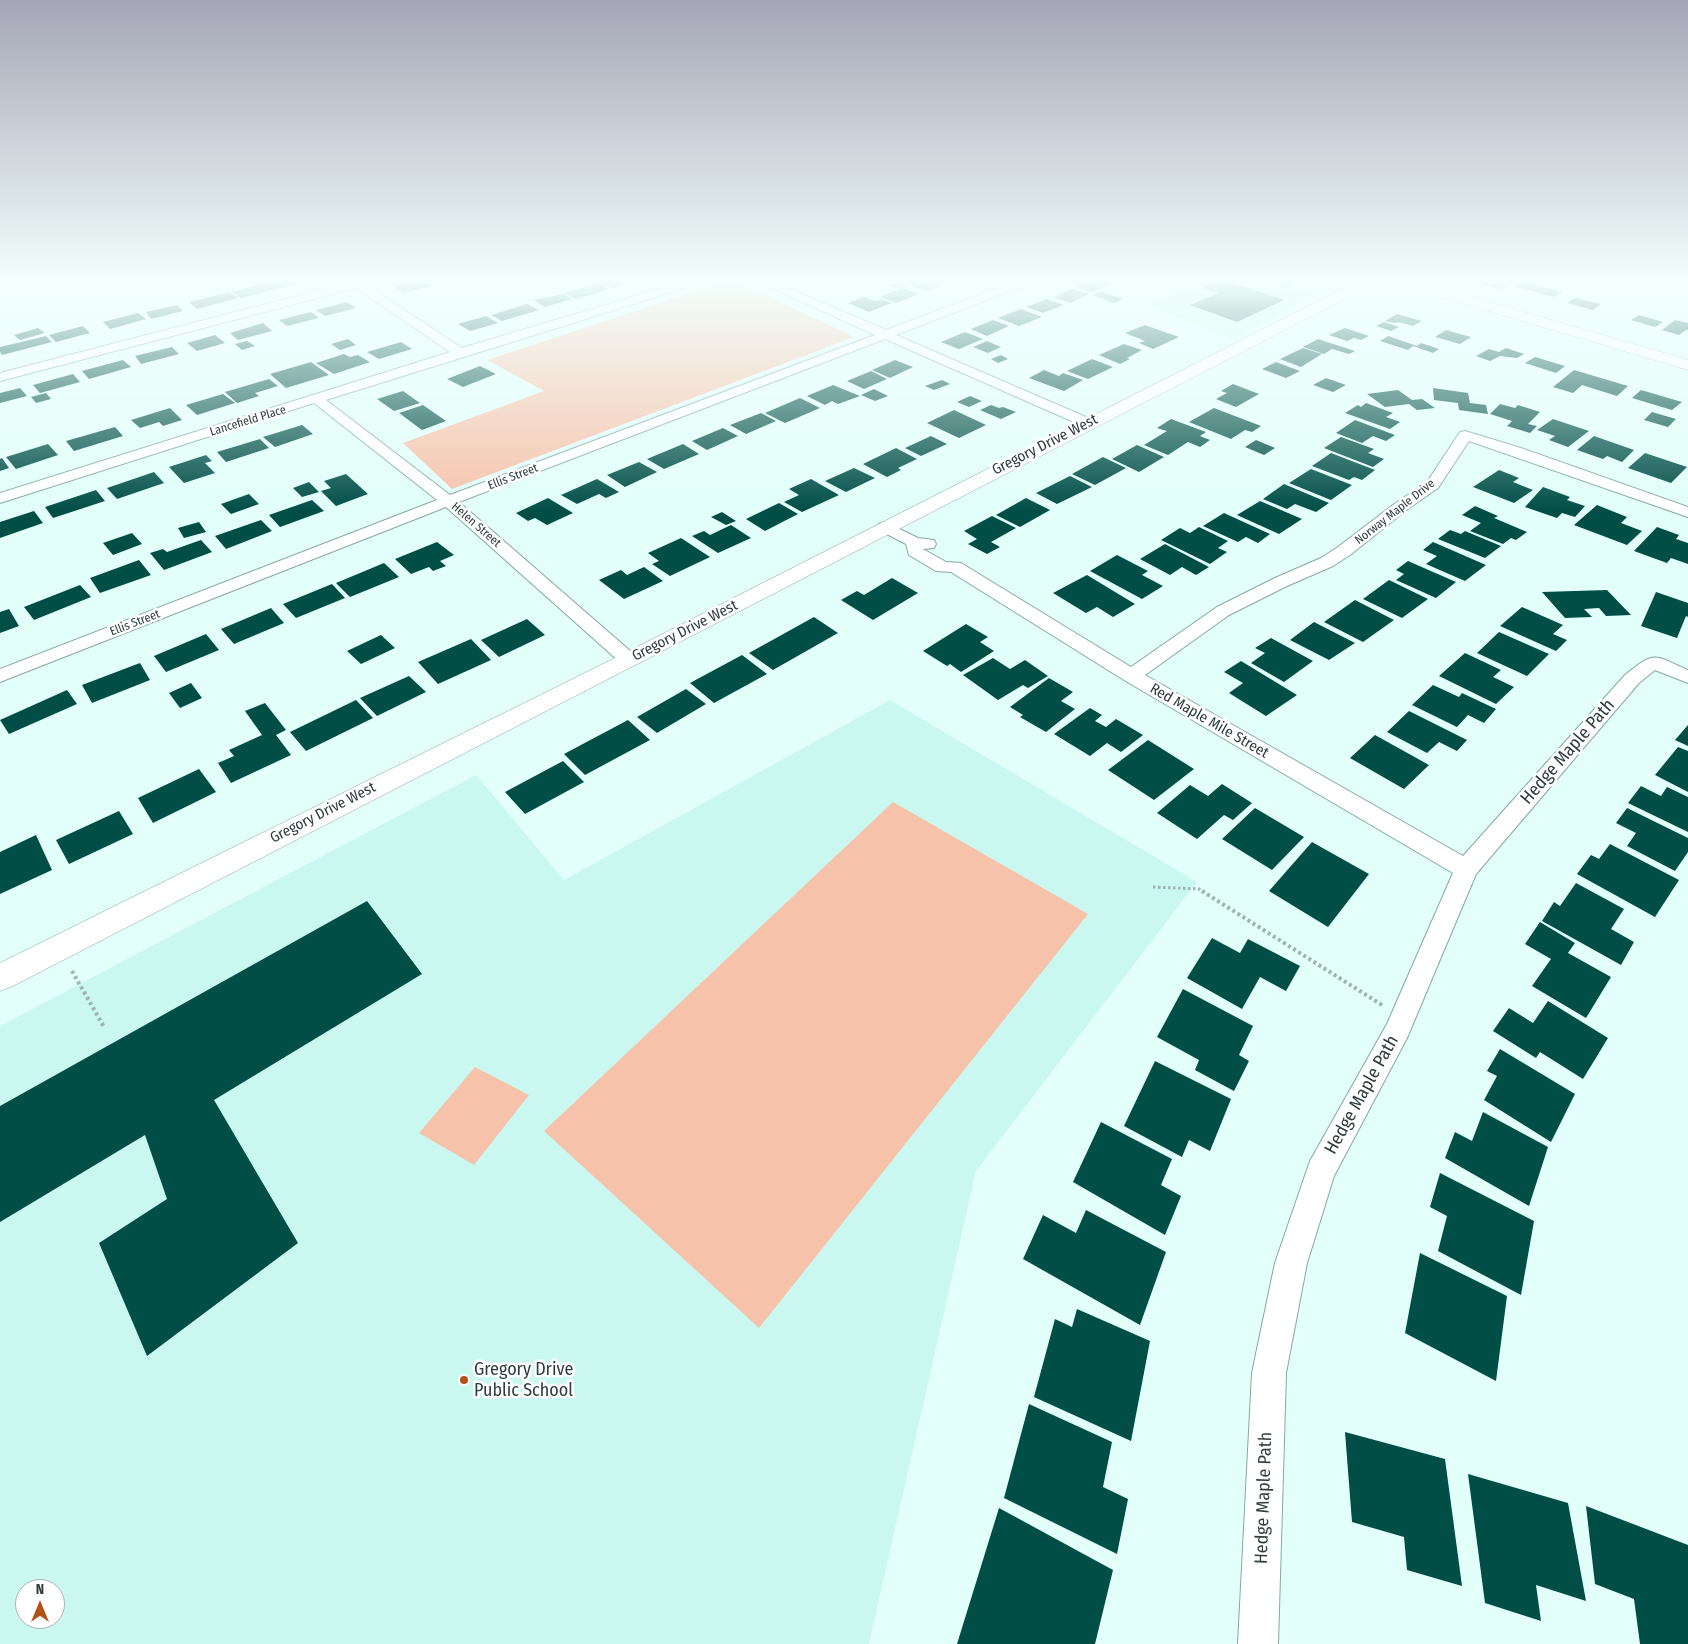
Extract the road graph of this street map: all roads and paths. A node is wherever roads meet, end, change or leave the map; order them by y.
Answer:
1 (74, 358) edge
2 (445, 358) edge
3 (825, 358) edge
4 (941, 358) edge
5 (1217, 358) edge
6 (1663, 358) edge
7 (1688, 365) edge
8 (0, 377) edge
9 (317, 399) junction
10 (1088, 423) junction
11 (0, 498) edge
12 (448, 501) junction
13 (1688, 512) edge
14 (885, 527) junction
15 (629, 660) junction
16 (0, 676) edge
17 (1131, 676) junction
18 (1688, 676) edge
19 (1466, 869) junction
20 (1154, 887) dead end
21 (61, 946) junction
22 (0, 978) edge
23 (1403, 1019) junction
24 (104, 1026) dead end
25 (1258, 1644) edge

1 - 8 street
2 - 9 street, Lancefield Place
3 - 12 street, Ellis Street
4 - 10 street
5 - 10 street, Gregory Drive West
6 - 7 street
9 - 11 street, Lancefield Place
9 - 12 street, Helen Street
10 - 14 street, Gregory Drive West
12 - 15 street, Helen Street
12 - 16 street, Ellis Street
13 - 17 street, Norway Maple Drive
14 - 15 street, Gregory Drive West
14 - 17 street, Red Maple Mile Street
15 - 21 street, Gregory Drive West
17 - 19 street, Red Maple Mile Street
18 - 19 street, Hedge Maple Path
19 - 23 street, Hedge Maple Path
20 - 23 path
21 - 22 street, Gregory Drive West
21 - 24 path
23 - 25 street, Hedge Maple Path

